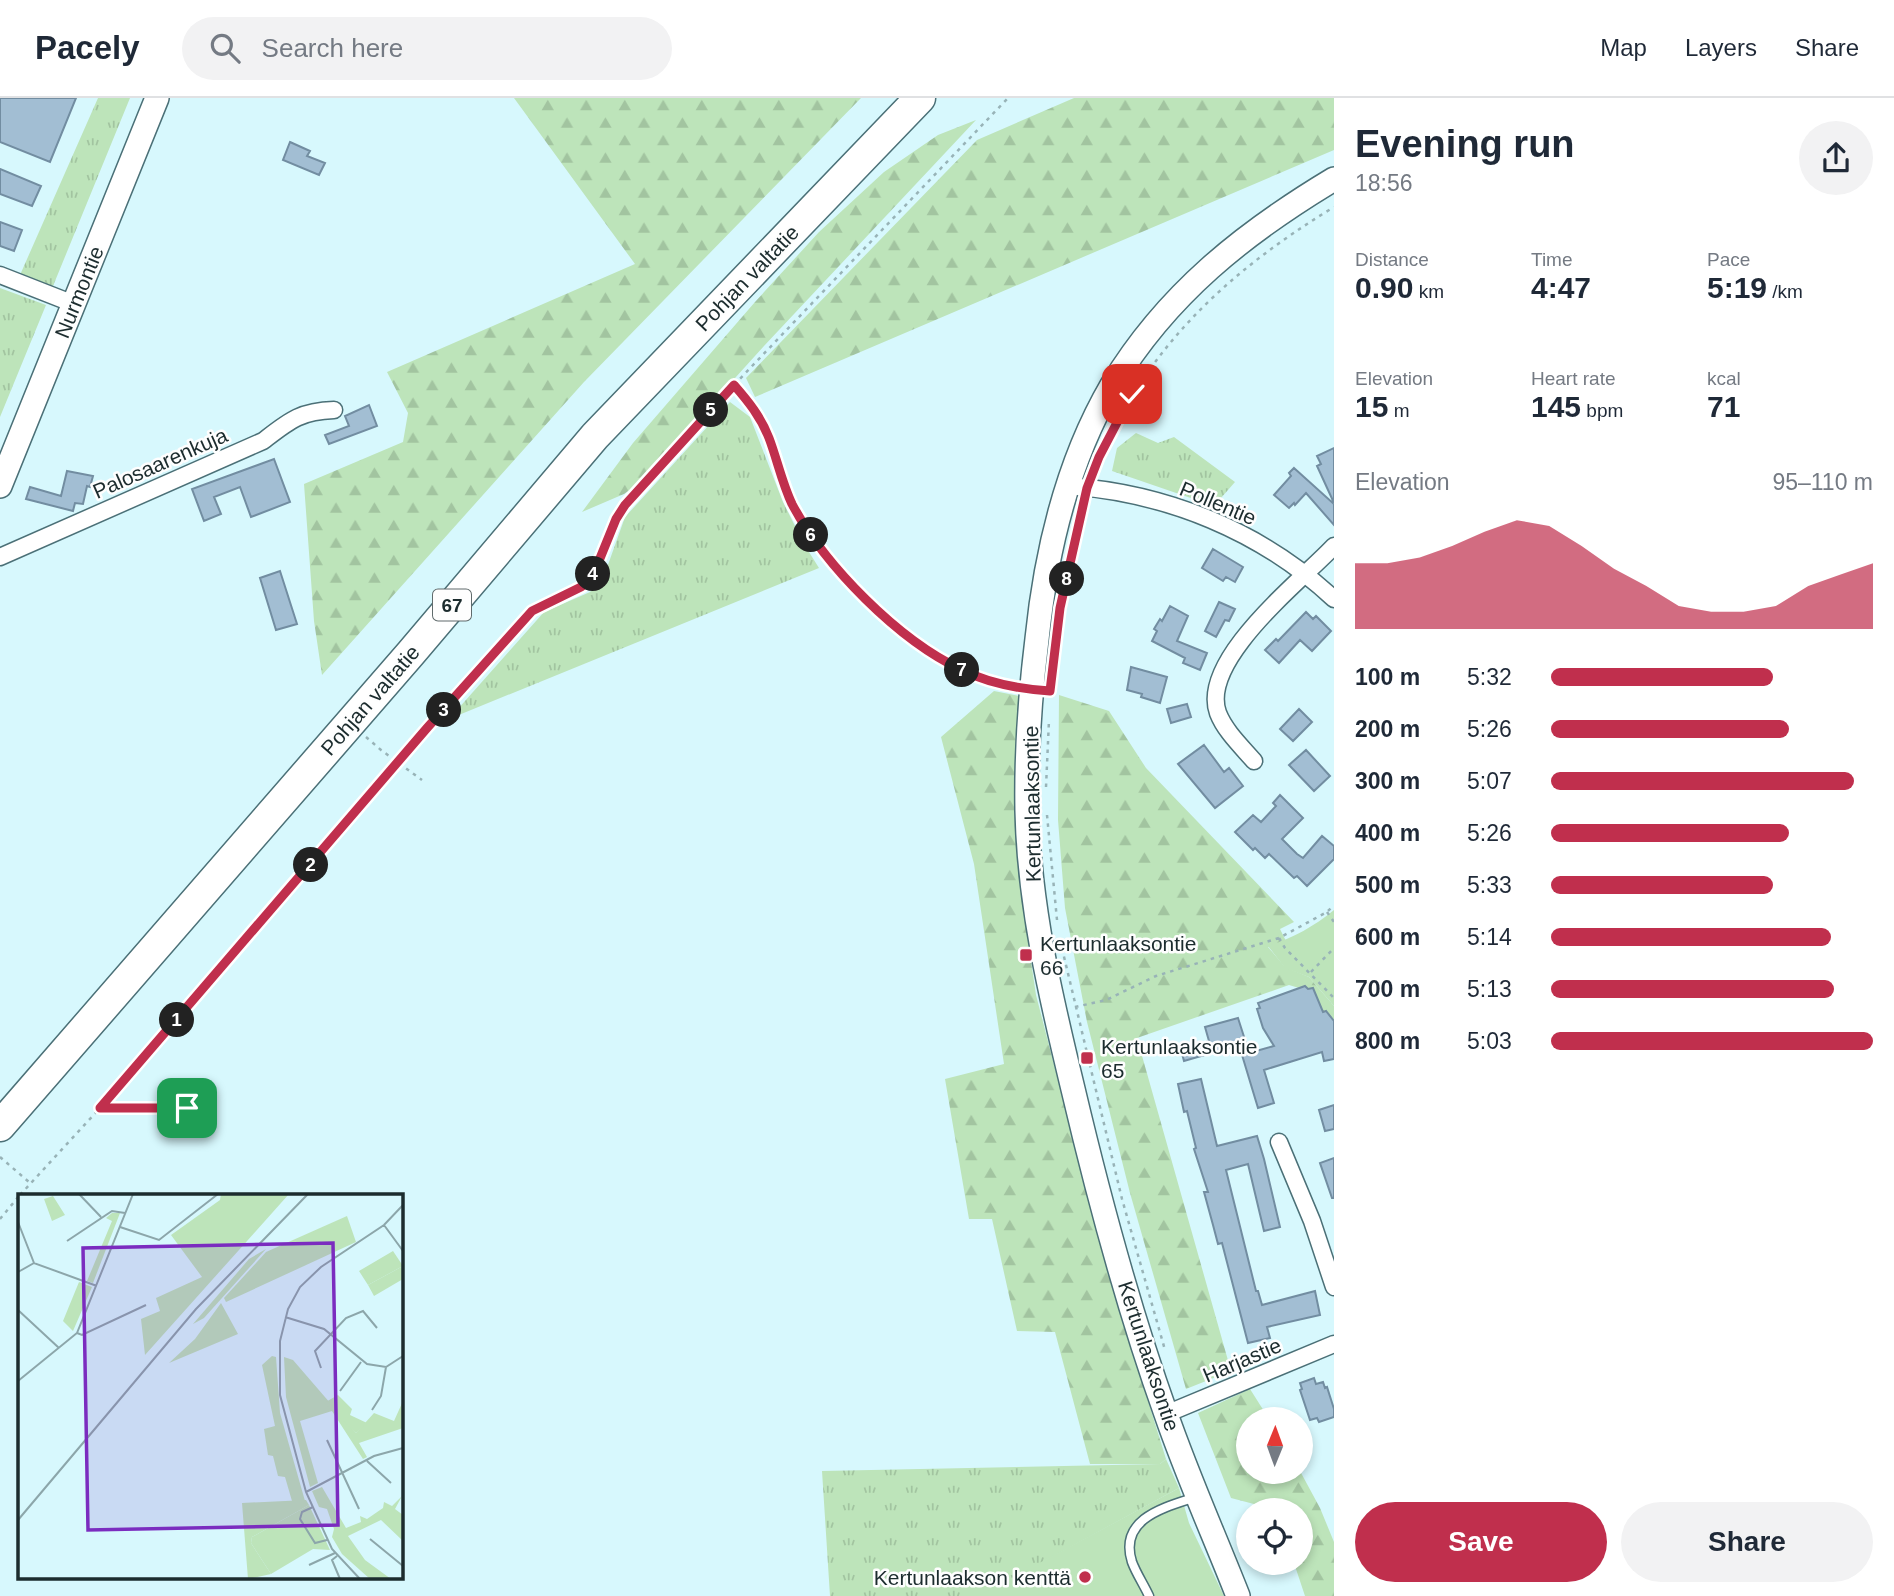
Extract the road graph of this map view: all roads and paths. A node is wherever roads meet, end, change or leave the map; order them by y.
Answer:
1 (157, 98) edge
2 (920, 98) edge
3 (1008, 98) edge
4 (1334, 179) edge
5 (1334, 207) edge
6 (0, 275) edge
7 (74, 304) junction
8 (734, 385) junction
9 (334, 410) dead end
10 (0, 485) edge
11 (1077, 487) junction
12 (1334, 546) edge
13 (0, 557) edge
14 (1307, 574) junction
15 (1334, 599) edge
16 (1057, 636) dead end
17 (1031, 690) junction
18 (1049, 717) dead end
19 (351, 722) junction
20 (1254, 761) dead end
21 (399, 762) junction
22 (422, 779) dead end
23 (1046, 793) dead end
24 (1046, 806) dead end
25 (1334, 905) edge
26 (1327, 912) junction
27 (1334, 922) edge
28 (1058, 928) dead end
29 (1279, 938) junction
30 (1060, 941) dead end
31 (1334, 948) edge
32 (1311, 972) junction
33 (1334, 998) edge
34 (1074, 1007) junction
35 (100, 1108) junction
36 (187, 1108) dead end
37 (0, 1126) edge
38 (1279, 1142) dead end
39 (0, 1157) edge
40 (30, 1183) junction
41 (22, 1194) edge
42 (18, 1198) edge
43 (0, 1219) edge
44 (1334, 1287) edge
45 (1334, 1344) edge
46 (1168, 1360) dead end
47 (1166, 1414) junction
48 (1199, 1496) junction
49 (1149, 1596) edge
50 (1238, 1596) edge

1 - 7 street, Nurmontie
2 - 19 highway, Pohjan valtatie / 67
3 - 8 path
4 - 11 street, Kertunlaaksontie
5 - 11 path
6 - 7 street
7 - 10 street, Nurmontie
8 - 17 path
8 - 21 path
9 - 13 street, Palosaarenkuja
11 - 14 street, Pollentie
11 - 16 path
11 - 17 street, Kertunlaaksontie
12 - 14 street
14 - 15 street, Pollentie
14 - 20 street
17 - 47 street, Kertunlaaksontie
18 - 23 path
19 - 21 path
19 - 37 highway, Pohjan valtatie / 67
21 - 22 path
21 - 35 path
24 - 28 path
25 - 26 path
26 - 27 path
26 - 29 path
29 - 32 path
29 - 34 path
30 - 34 path
31 - 32 path
32 - 33 path
34 - 46 path
35 - 36 path
35 - 40 path
38 - 44 street
39 - 40 path
40 - 41 path
42 - 43 path
45 - 47 street, Harjastie
47 - 48 street, Kertunlaaksontie
48 - 49 lane
48 - 50 street, Kertunlaaksontie

